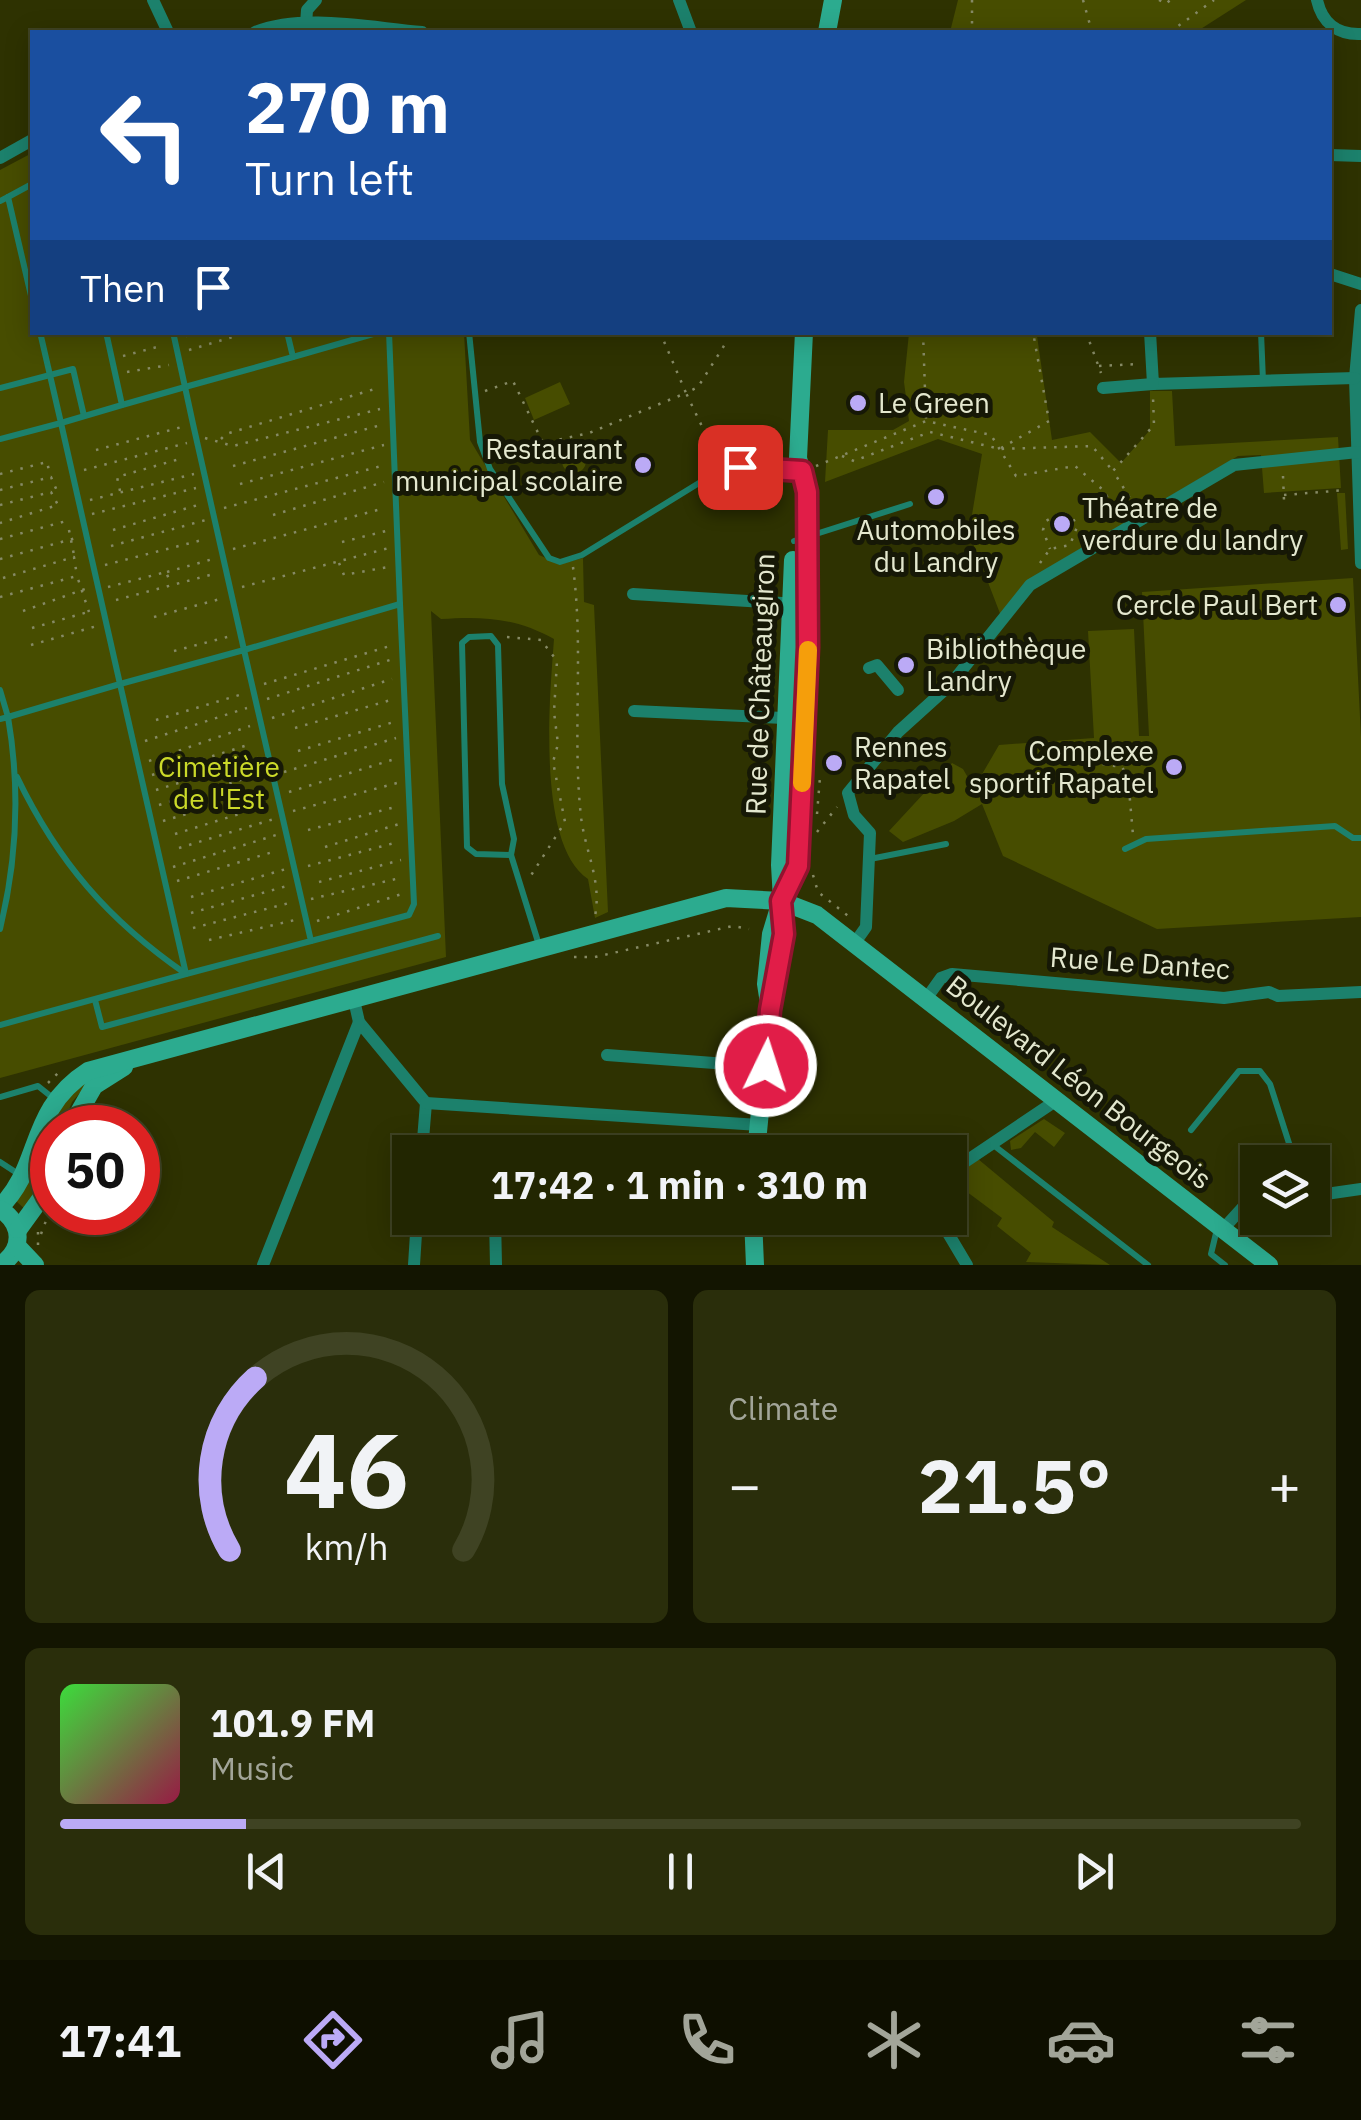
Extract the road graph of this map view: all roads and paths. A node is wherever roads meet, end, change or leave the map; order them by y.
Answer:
1 (153, 0) edge
2 (316, 0) edge
3 (679, 0) edge
4 (833, 0) edge
5 (972, 0) edge
6 (1083, 0) edge
7 (1159, 0) edge
8 (1170, 0) edge
9 (1214, 0) edge
10 (1317, 0) edge
11 (306, 26) junction
12 (332, 29) edge
13 (167, 30) edge
14 (261, 30) edge
15 (362, 30) edge
16 (689, 30) edge
17 (827, 30) edge
18 (972, 30) edge
19 (1091, 30) edge
20 (1173, 30) edge
21 (1361, 34) edge
22 (30, 141) edge
23 (1332, 155) edge
24 (1361, 156) edge
25 (0, 158) edge
26 (30, 185) edge
27 (4, 199) edge
28 (1332, 275) edge
29 (1361, 284) edge
30 (30, 289) edge
31 (1361, 310) edge
32 (41, 335) edge
33 (107, 335) edge
34 (239, 335) edge
35 (288, 335) edge
36 (370, 335) edge
37 (389, 335) edge
38 (469, 335) edge
39 (661, 335) edge
40 (804, 335) edge
41 (814, 335) edge
42 (923, 335) edge
43 (1034, 335) edge
44 (1087, 335) edge
45 (1150, 335) edge
46 (1261, 335) edge
47 (174, 336) edge
48 (727, 340) dead end
49 (158, 347) dead end
50 (178, 353) junction
51 (293, 357) junction
52 (112, 358) junction
53 (180, 362) junction
54 (125, 373) dead end
55 (50, 374) junction
56 (1355, 378) junction
57 (390, 381) junction
58 (1263, 382) junction
59 (1152, 384) junction
60 (0, 388) edge
61 (186, 388) junction
62 (1103, 388) dead end
63 (686, 394) junction
64 (474, 395) junction
65 (122, 404) junction
66 (392, 408) junction
67 (84, 416) junction
68 (926, 421) junction
69 (392, 422) junction
70 (60, 423) junction
71 (194, 424) junction
72 (0, 439) edge
73 (197, 440) junction
74 (220, 440) junction
75 (709, 441) dead end
76 (392, 442) junction
77 (1000, 449) junction
78 (96, 450) dead end
79 (154, 451) junction
80 (1358, 452) junction
81 (842, 456) junction
82 (183, 458) dead end
83 (1282, 460) junction
84 (396, 462) dead end
85 (157, 466) junction
86 (233, 466) dead end
87 (726, 466) joint
88 (204, 471) junction
89 (802, 471) junction
90 (1113, 471) junction
91 (72, 473) junction
92 (0, 474) edge
93 (51, 477) junction
94 (395, 479) junction
95 (240, 484) dead end
96 (207, 485) junction
97 (0, 490) edge
98 (1358, 490) junction
99 (51, 492) junction
100 (120, 492) junction
101 (211, 501) junction
102 (79, 503) junction
103 (910, 504) dead end
104 (0, 505) edge
105 (396, 505) junction
106 (214, 514) junction
107 (274, 515) dead end
108 (82, 517) junction
109 (1144, 520) junction
110 (0, 522) edge
111 (135, 524) junction
112 (1127, 526) junction
113 (397, 528) junction
114 (69, 530) dead end
115 (113, 530) dead end
116 (86, 536) junction
117 (146, 536) junction
118 (219, 536) junction
119 (799, 538) junction
120 (0, 539) edge
121 (71, 539) junction
122 (342, 542) dead end
123 (111, 546) dead end
124 (398, 546) junction
125 (1050, 550) joint
126 (223, 554) junction
127 (74, 557) junction
128 (0, 558) edge
129 (572, 560) junction
130 (338, 562) junction
131 (1361, 563) edge
132 (398, 565) junction
133 (93, 567) junction
134 (166, 572) junction
135 (210, 575) dead end
136 (77, 576) junction
137 (3, 578) dead end
138 (171, 585) junction
139 (98, 587) junction
140 (84, 589) junction
141 (231, 593) junction
142 (633, 594) dead end
143 (0, 597) edge
144 (116, 600) dead end
145 (400, 604) junction
146 (800, 604) junction
147 (102, 608) junction
148 (24, 611) dead end
149 (89, 612) junction
150 (154, 617) dead end
151 (106, 623) junction
152 (32, 628) dead end
153 (241, 634) junction
154 (402, 643) junction
155 (31, 645) dead end
156 (498, 645) junction
157 (244, 650) junction
158 (174, 651) dead end
159 (402, 656) junction
160 (869, 668) dead end
161 (403, 676) junction
162 (120, 684) junction
163 (253, 689) junction
164 (0, 690) edge
165 (898, 690) dead end
166 (404, 696) junction
167 (256, 704) junction
168 (634, 711) dead end
169 (408, 717) dead end
170 (4, 718) edge
171 (796, 718) junction
172 (156, 720) dead end
173 (261, 722) junction
174 (295, 728) dead end
175 (406, 735) junction
176 (134, 744) junction
177 (248, 745) dead end
178 (298, 752) dead end
179 (268, 755) junction
180 (407, 756) junction
181 (1061, 758) dead end
182 (138, 764) junction
183 (273, 775) junction
184 (16, 777) junction
185 (250, 777) dead end
186 (142, 778) junction
187 (411, 780) dead end
188 (264, 791) dead end
189 (289, 792) dead end
190 (145, 793) junction
191 (279, 801) junction
192 (409, 803) junction
193 (838, 806) dead end
194 (148, 809) junction
195 (282, 815) junction
196 (410, 820) junction
197 (152, 824) junction
198 (823, 824) dead end
199 (308, 830) dead end
200 (286, 832) junction
201 (175, 834) dead end
202 (1361, 838) edge
203 (411, 839) junction
204 (1135, 842) junction
205 (946, 844) dead end
206 (180, 848) dead end
207 (324, 848) dead end
208 (1125, 849) dead end
209 (276, 850) dead end
210 (869, 852) junction
211 (511, 855) junction
212 (412, 856) junction
213 (308, 866) dead end
214 (294, 867) junction
215 (162, 870) junction
216 (319, 882) dead end
217 (298, 883) junction
218 (166, 884) junction
219 (522, 891) junction
220 (191, 897) dead end
221 (781, 901) junction
222 (191, 913) dead end
223 (594, 921) dead end
224 (0, 928) edge
225 (748, 929) dead end
226 (438, 936) dead end
227 (312, 941) junction
228 (854, 944) junction
229 (540, 949) junction
230 (581, 957) dead end
231 (186, 974) junction
232 (1361, 992) edge
233 (926, 999) junction
234 (95, 1000) junction
235 (354, 1000) junction
236 (360, 1022) junction
237 (0, 1025) edge
238 (147, 1056) junction
239 (607, 1056) dead end
240 (766, 1066) junction
241 (0, 1097) edge
242 (55, 1100) junction
243 (1057, 1100) junction
244 (426, 1103) junction
245 (83, 1105) edge
246 (759, 1125) junction
247 (1192, 1130) dead end
248 (423, 1135) edge
249 (758, 1135) edge
250 (992, 1144) junction
251 (1290, 1145) edge
252 (967, 1161) edge
253 (0, 1162) edge
254 (20, 1175) junction
255 (1361, 1190) edge
256 (1330, 1194) edge
257 (0, 1208) edge
258 (1240, 1209) edge
259 (30, 1215) edge
260 (1221, 1226) junction
261 (416, 1235) edge
262 (495, 1235) edge
263 (754, 1235) edge
264 (948, 1235) edge
265 (18, 1238) junction
266 (0, 1265) edge
267 (35, 1265) edge
268 (264, 1265) edge
269 (414, 1265) edge
270 (496, 1265) edge
271 (755, 1265) edge
272 (967, 1265) edge
273 (1148, 1265) edge
274 (1225, 1265) edge
275 (1270, 1265) edge

1 - 13 street
2 - 11 street
3 - 16 street
4 - 17 main road
5 - 18 path
6 - 19 path
7 - 8 path
9 - 20 path
10 - 21 street
11 - 12 street
11 - 14 street
12 - 15 street
22 - 25 street
23 - 24 street
26 - 27 lane
27 - 30 lane
28 - 29 street
31 - 56 street
32 - 55 lane
33 - 52 lane
34 - 50 path
35 - 51 lane
36 - 51 lane
37 - 57 lane
38 - 64 lane
39 - 63 path
40 - 89 main road, Rue de Châteaugiron
41 - 89 main road, Rue de Châteaugiron
42 - 68 path
43 - 77 path
44 - 59 path
45 - 59 street
46 - 58 lane
47 - 50 lane
48 - 63 path
49 - 52 path
50 - 53 lane
51 - 61 lane
52 - 65 lane
53 - 54 path
53 - 61 lane
55 - 60 lane
55 - 67 lane
55 - 70 lane
56 - 58 street
56 - 80 street
57 - 66 lane
57 - 74 path
58 - 59 street
59 - 62 street
59 - 90 path
61 - 65 lane
61 - 71 lane
63 - 64 path
63 - 75 path
64 - 129 lane
65 - 67 lane
66 - 69 lane
66 - 74 path
67 - 70 lane
68 - 77 path
68 - 81 path
69 - 76 lane
69 - 86 path
70 - 72 lane
70 - 91 lane
71 - 73 lane
71 - 78 path
73 - 74 path
73 - 79 path
73 - 88 lane
76 - 94 lane
76 - 95 path
77 - 81 path
77 - 90 path
77 - 112 path
79 - 85 path
79 - 91 path
80 - 83 street
80 - 98 street
81 - 89 path
82 - 85 path
83 - 98 path
83 - 109 street
84 - 106 path
85 - 100 path
87 - 89 street
87 - 129 lane
88 - 96 lane
88 - 100 path
89 - 119 main road, Rue de Châteaugiron
90 - 109 path
91 - 102 lane
92 - 93 path
93 - 97 path
93 - 99 path
94 - 105 lane
94 - 107 path
96 - 101 lane
96 - 108 path
98 - 131 street
99 - 104 path
99 - 110 path
100 - 102 path
101 - 106 lane
101 - 111 path
102 - 108 lane
103 - 119 lane
105 - 113 lane
105 - 126 path
106 - 117 path
106 - 118 lane
108 - 116 lane
108 - 120 path
109 - 112 street
111 - 115 path
111 - 117 path
112 - 210 street
113 - 122 path
113 - 124 lane
114 - 121 path
116 - 121 path
116 - 133 lane
117 - 123 path
118 - 126 lane
118 - 133 path
119 - 146 main road, Rue de Châteaugiron
121 - 127 path
121 - 128 path
124 - 130 path
124 - 132 lane
125 - 125 path
126 - 134 path
126 - 141 lane
127 - 136 path
127 - 137 path
129 - 223 path
130 - 132 path
130 - 141 path
132 - 145 lane
133 - 139 lane
134 - 138 path
134 - 139 path
135 - 138 path
136 - 140 path
136 - 143 path
138 - 144 path
139 - 140 path
139 - 147 lane
140 - 148 path
140 - 149 path
141 - 150 path
141 - 153 lane
142 - 146 street
145 - 154 lane
145 - 157 lane
146 - 171 main road, Rue de Châteaugiron
147 - 149 path
147 - 151 lane
149 - 152 path
151 - 155 path
151 - 162 lane
153 - 157 lane
153 - 158 path
154 - 159 lane
154 - 163 path
156 - 211 lane
156 - 211 lane
156 - 219 path
157 - 162 lane
157 - 163 lane
159 - 161 lane
159 - 167 path
160 - 165 street
161 - 166 lane
161 - 173 path
162 - 170 lane
162 - 176 lane
163 - 167 lane
163 - 172 path
164 - 170 lane
166 - 174 path
166 - 175 lane
167 - 173 lane
167 - 176 path
168 - 171 street
169 - 178 path
170 - 184 lane
171 - 221 main road, Rue de Châteaugiron
173 - 179 lane
173 - 182 path
175 - 180 lane
175 - 183 path
176 - 182 lane
177 - 186 path
179 - 183 lane
179 - 190 path
180 - 189 path
180 - 192 lane
181 - 204 path
182 - 186 lane
183 - 191 lane
184 - 224 lane
184 - 231 lane
185 - 194 path
186 - 190 lane
187 - 195 path
188 - 197 path
190 - 194 lane
191 - 195 lane
191 - 201 path
192 - 196 lane
192 - 199 path
193 - 198 path
194 - 197 lane
195 - 200 lane
195 - 206 path
196 - 203 lane
196 - 207 path
197 - 215 lane
200 - 214 lane
200 - 215 path
202 - 204 lane
203 - 212 lane
203 - 213 path
204 - 208 lane
205 - 210 lane
209 - 218 path
210 - 228 street
211 - 219 lane
212 - 216 path
212 - 227 lane
214 - 217 lane
214 - 220 path
215 - 218 lane
217 - 222 path
217 - 227 lane
218 - 231 lane
219 - 229 lane
221 - 228 main road, Boulevard Léon Bourgeois
221 - 229 main road
221 - 240 main road, Rue de Châteaugiron
225 - 230 path
226 - 234 lane
227 - 231 lane
228 - 233 main road, Boulevard Léon Bourgeois
229 - 235 main road
231 - 234 lane
232 - 233 street, Rue Le Dantec
233 - 243 main road, Boulevard Léon Bourgeois
234 - 237 lane
235 - 236 street
235 - 238 main road
236 - 244 street
236 - 268 street
238 - 242 main road
238 - 245 main road
239 - 240 street
240 - 246 main road, Rue de Châteaugiron
241 - 242 lane
242 - 254 main road
243 - 250 street
243 - 260 main road, Boulevard Léon Bourgeois
244 - 246 street
244 - 248 street
246 - 249 main road, Rue de Châteaugiron
247 - 251 lane
250 - 252 street
250 - 273 lane
253 - 254 lane
254 - 257 main road
255 - 256 street
257 - 265 main road
258 - 260 street
259 - 265 main road
260 - 274 lane
260 - 275 main road, Boulevard Léon Bourgeois
261 - 269 street
262 - 270 street
263 - 271 main road
264 - 272 street
265 - 266 main road
265 - 267 main road

